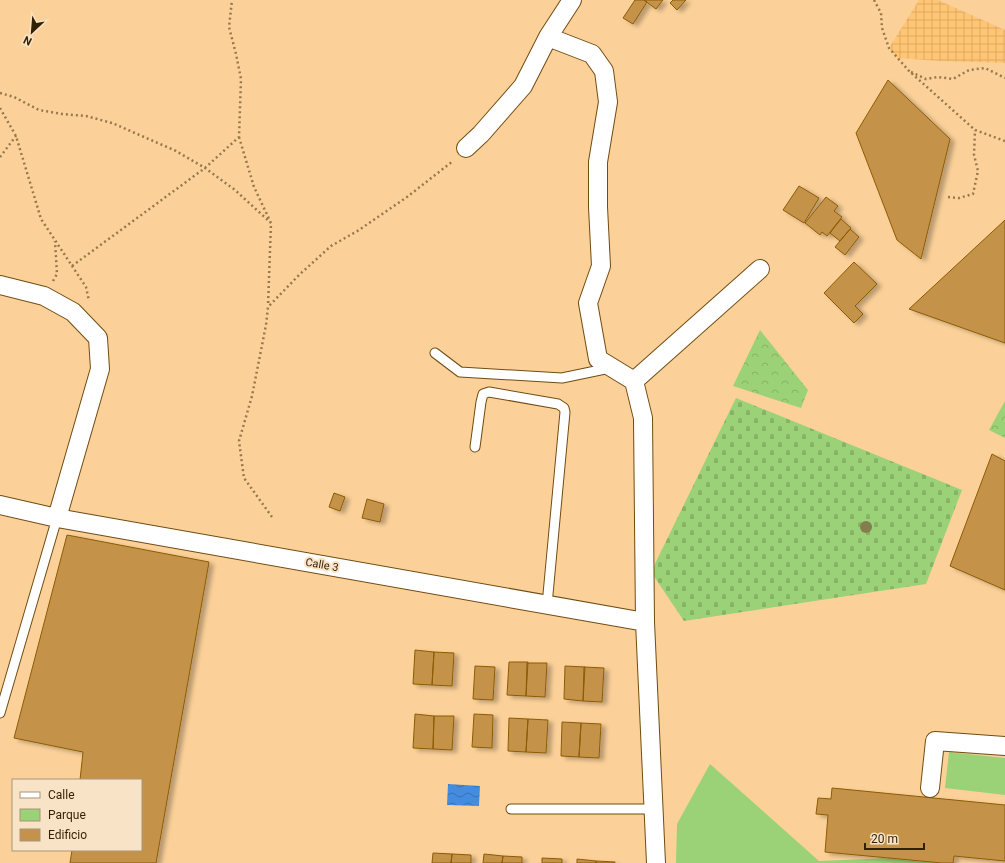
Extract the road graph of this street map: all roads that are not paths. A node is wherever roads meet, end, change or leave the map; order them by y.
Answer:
1 (572, 0) edge
2 (548, 38) junction
3 (466, 148) road end
4 (760, 269) dead end
5 (3, 289) edge
6 (435, 353) dead end
7 (611, 367) junction
8 (634, 381) junction
9 (475, 447) dead end
10 (0, 505) edge
11 (57, 518) junction
12 (547, 605) junction
13 (645, 622) junction
14 (0, 713) edge
15 (1005, 746) edge
16 (930, 788) dead end
17 (511, 809) dead end
18 (654, 809) junction
19 (656, 863) edge

1 - 2 street
2 - 3 street
2 - 7 street
4 - 8 street
5 - 11 street
6 - 7 lane
7 - 8 street
8 - 13 street
9 - 12 lane
10 - 11 street, Calle 3
11 - 12 street, Calle 3
11 - 14 lane
12 - 13 street, Calle 3
13 - 18 street
15 - 16 street
17 - 18 lane
18 - 19 street

